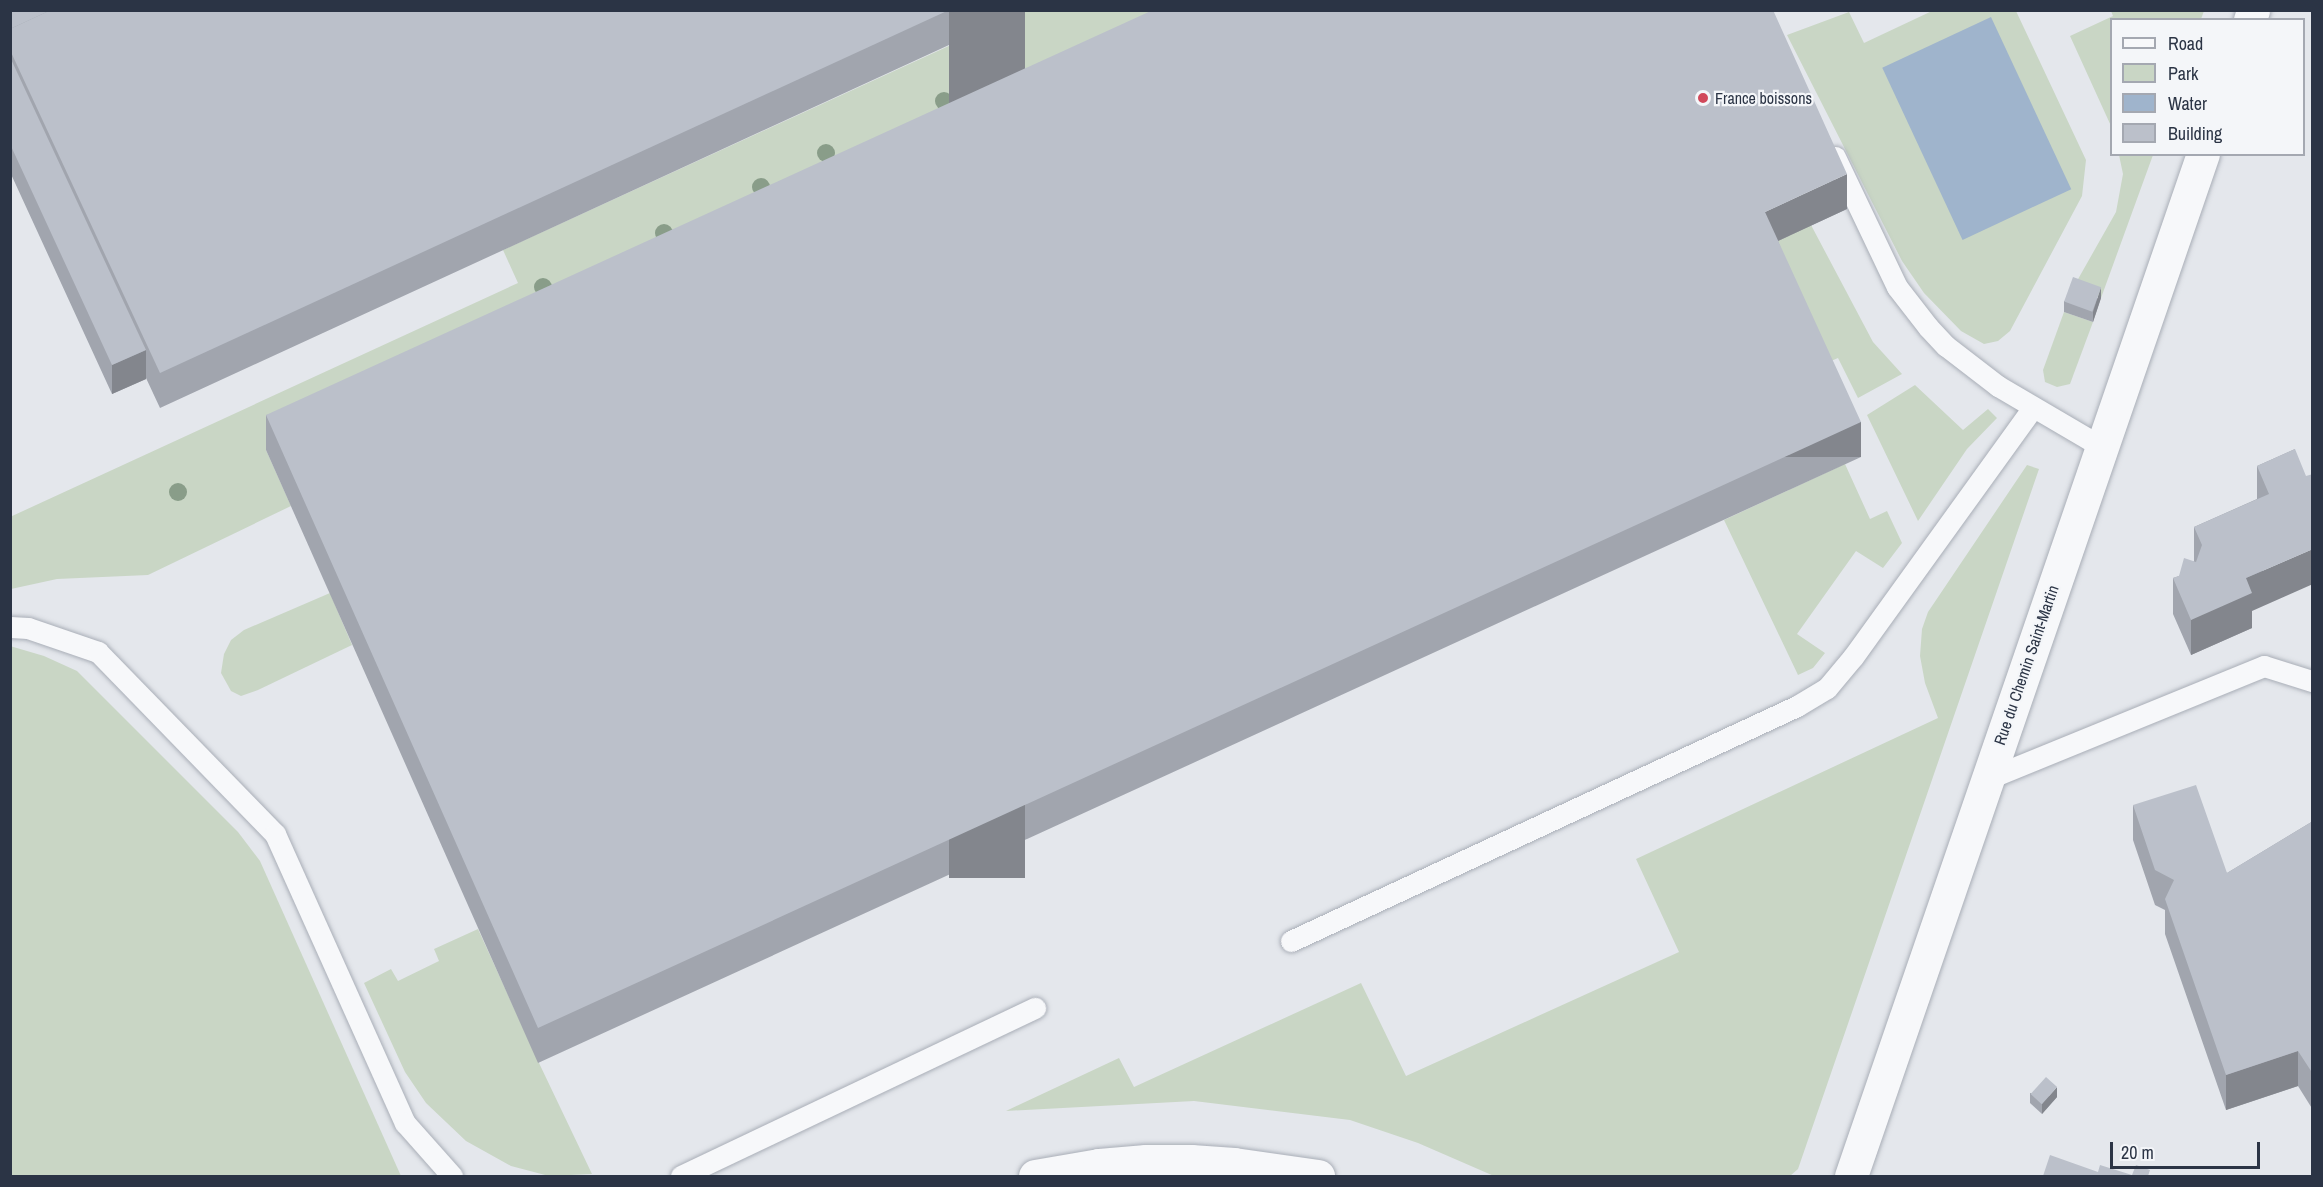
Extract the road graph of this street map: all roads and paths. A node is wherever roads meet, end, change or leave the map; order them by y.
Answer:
1 (1826, 138) edge
2 (2202, 156) edge
3 (2033, 407) junction
4 (2102, 447) junction
5 (10, 627) edge
6 (2313, 681) edge
7 (1987, 779) junction
8 (1291, 941) dead end
9 (1035, 1008) dead end
10 (452, 1176) edge
11 (681, 1176) edge
12 (1035, 1176) edge
13 (1318, 1176) edge
14 (1851, 1176) edge

1 - 3 lane
2 - 4 street, Rue du Chemin Saint-Martin
3 - 4 lane
3 - 8 lane
4 - 7 street, Rue du Chemin Saint-Martin
5 - 10 lane
6 - 7 lane
7 - 14 street, Rue du Chemin Saint-Martin
9 - 11 lane
12 - 13 street

